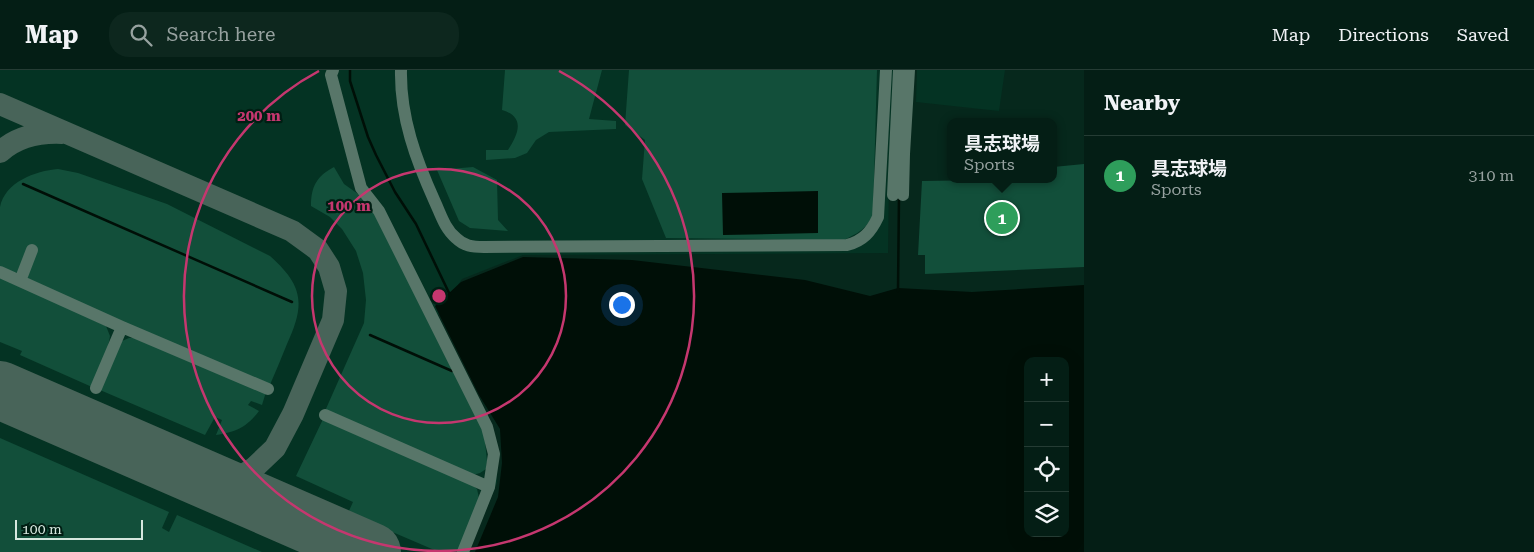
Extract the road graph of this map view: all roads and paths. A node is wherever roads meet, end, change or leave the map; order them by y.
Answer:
1 (333, 70) edge
2 (401, 70) edge
3 (886, 70) edge
4 (898, 70) edge
5 (910, 70) edge
6 (32, 250) dead end
7 (0, 272) edge
8 (20, 280) junction
9 (122, 327) junction
10 (96, 388) dead end
11 (268, 389) dead end
12 (325, 415) dead end
13 (489, 487) junction
14 (463, 552) edge

1 - 13 street
2 - 3 street
4 - 5 street
6 - 8 street
7 - 8 street
8 - 9 street
9 - 10 street
9 - 11 street
12 - 13 street
13 - 14 street

